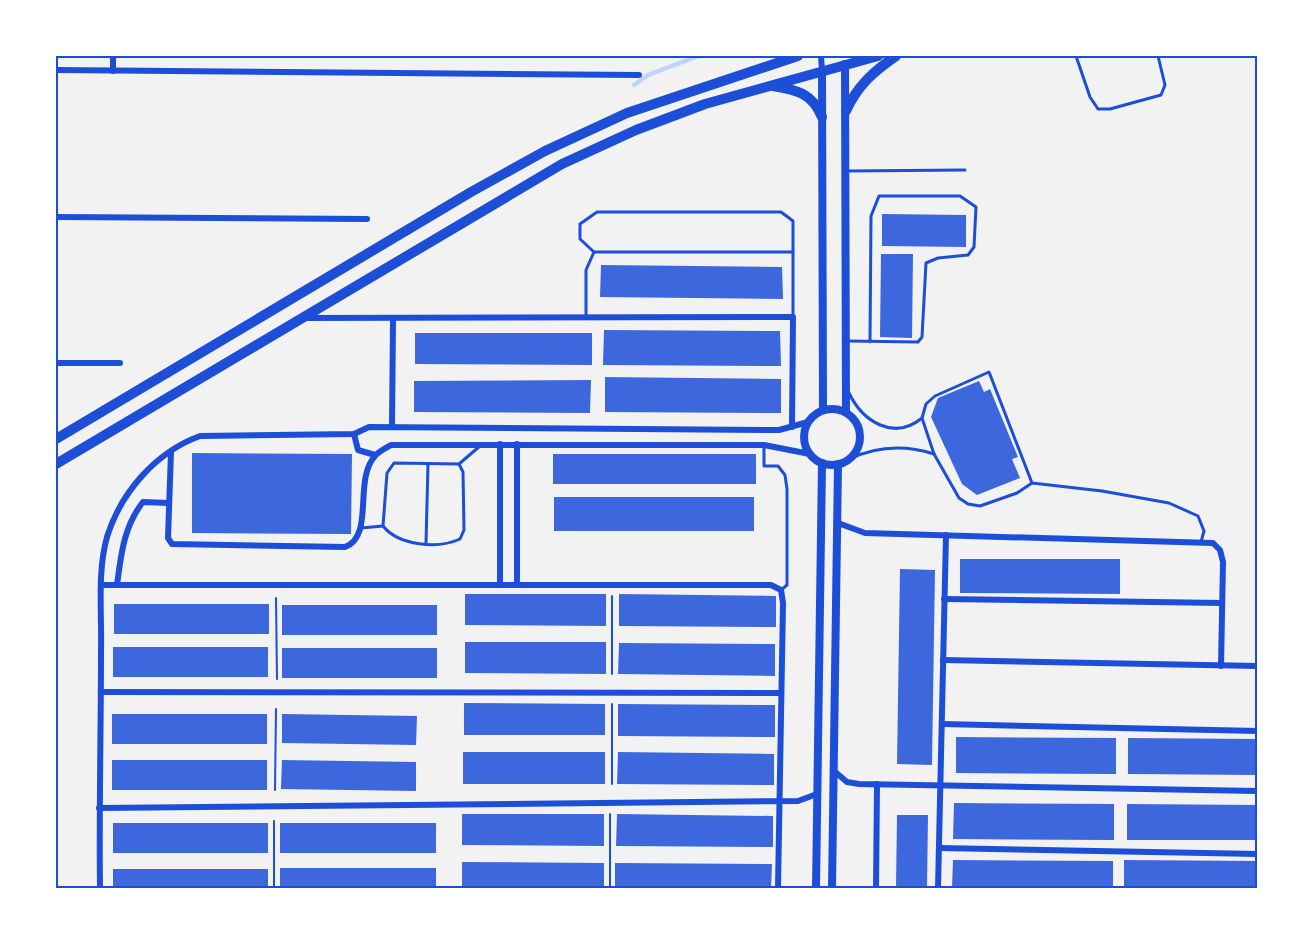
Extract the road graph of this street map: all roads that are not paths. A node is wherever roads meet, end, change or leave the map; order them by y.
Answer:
1 (113, 56) edge
2 (798, 56) edge
3 (821, 56) edge
4 (878, 56) edge
5 (896, 56) edge
6 (1076, 56) edge
7 (1158, 56) edge
8 (781, 59) edge
9 (845, 60) edge
10 (56, 70) edge
11 (822, 70) junction
12 (113, 71) junction
13 (639, 75) dead end
14 (769, 86) junction
15 (846, 111) junction
16 (822, 117) junction
17 (965, 170) dead end
18 (846, 171) junction
19 (56, 216) edge
20 (367, 219) dead end
21 (594, 252) junction
22 (793, 252) junction
23 (793, 317) junction
24 (302, 318) junction
25 (586, 319) junction
26 (393, 320) junction
27 (846, 341) junction
28 (870, 342) junction
29 (56, 363) edge
30 (120, 363) dead end
31 (846, 386) junction
32 (823, 410) junction
33 (846, 412) junction
34 (922, 418) junction
35 (808, 422) junction
36 (392, 427) junction
37 (792, 427) junction
38 (354, 434) junction
39 (56, 439) edge
40 (481, 444) junction
41 (500, 444) junction
42 (516, 444) junction
43 (764, 445) junction
44 (171, 452) junction
45 (934, 453) junction
46 (810, 454) junction
47 (375, 455) junction
48 (850, 459) junction
49 (428, 463) junction
50 (822, 463) junction
51 (56, 464) edge
52 (459, 464) junction
53 (838, 464) junction
54 (1032, 483) junction
55 (169, 502) junction
56 (838, 523) junction
57 (383, 526) junction
58 (361, 528) junction
59 (946, 535) junction
60 (1201, 542) junction
61 (426, 543) junction
62 (102, 585) junction
63 (117, 585) junction
64 (500, 585) junction
65 (516, 585) junction
66 (781, 590) junction
67 (944, 599) junction
68 (1222, 603) junction
69 (943, 660) junction
70 (1221, 666) junction
71 (1257, 666) edge
72 (101, 692) junction
73 (781, 693) junction
74 (942, 724) junction
75 (1257, 731) edge
76 (834, 771) junction
77 (877, 784) junction
78 (940, 784) junction
79 (1257, 791) edge
80 (817, 794) junction
81 (779, 801) junction
82 (99, 808) junction
83 (939, 848) junction
84 (1257, 854) edge
85 (100, 888) edge
86 (778, 888) edge
87 (816, 888) edge
88 (832, 888) edge
89 (876, 888) edge
90 (938, 888) edge

1 - 12 street
2 - 8 highway
3 - 11 street
4 - 9 highway
5 - 15 highway
6 - 7 lane
8 - 39 highway
9 - 11 highway
9 - 15 street
10 - 12 street
11 - 14 highway
11 - 16 street
12 - 13 street
14 - 16 highway
14 - 24 highway
15 - 18 street
16 - 32 street
17 - 18 lane
18 - 27 street
19 - 20 street
21 - 22 lane
21 - 22 lane
21 - 25 lane
22 - 23 lane
23 - 25 street
23 - 37 street
24 - 26 street
24 - 51 highway
25 - 26 street
26 - 36 street
27 - 28 lane
27 - 31 street
28 - 28 lane
29 - 30 street
31 - 33 street
31 - 34 lane
32 - 33 street
32 - 35 street
33 - 48 street
34 - 45 lane
34 - 54 lane
35 - 37 street
35 - 46 street
36 - 37 street
36 - 38 street
38 - 44 street
38 - 47 street
40 - 41 street
40 - 47 street
40 - 52 lane
41 - 42 street
41 - 64 street
42 - 43 street
42 - 65 street
43 - 46 street
43 - 66 lane
44 - 55 street
44 - 62 street
45 - 48 lane
45 - 54 lane
46 - 50 street
47 - 58 street
48 - 53 street
49 - 52 lane
49 - 57 lane
49 - 61 lane
50 - 53 street
50 - 80 street
52 - 61 lane
53 - 56 street
54 - 60 lane
55 - 58 street
55 - 63 street
56 - 59 street
56 - 76 street
57 - 58 lane
57 - 61 lane
59 - 60 street
59 - 67 street
60 - 68 street
62 - 63 street
62 - 72 street
63 - 64 street
64 - 65 street
65 - 66 street
66 - 73 street
67 - 68 street
67 - 69 street
68 - 70 street
69 - 70 street
69 - 74 street
70 - 71 street
72 - 73 street
72 - 82 street
73 - 81 street
74 - 75 street
74 - 78 street
76 - 77 street
76 - 88 street
77 - 78 street
77 - 89 street
78 - 79 street
78 - 83 street
80 - 81 street
80 - 87 street
81 - 82 street
81 - 86 street
82 - 85 street
83 - 84 street
83 - 90 street

